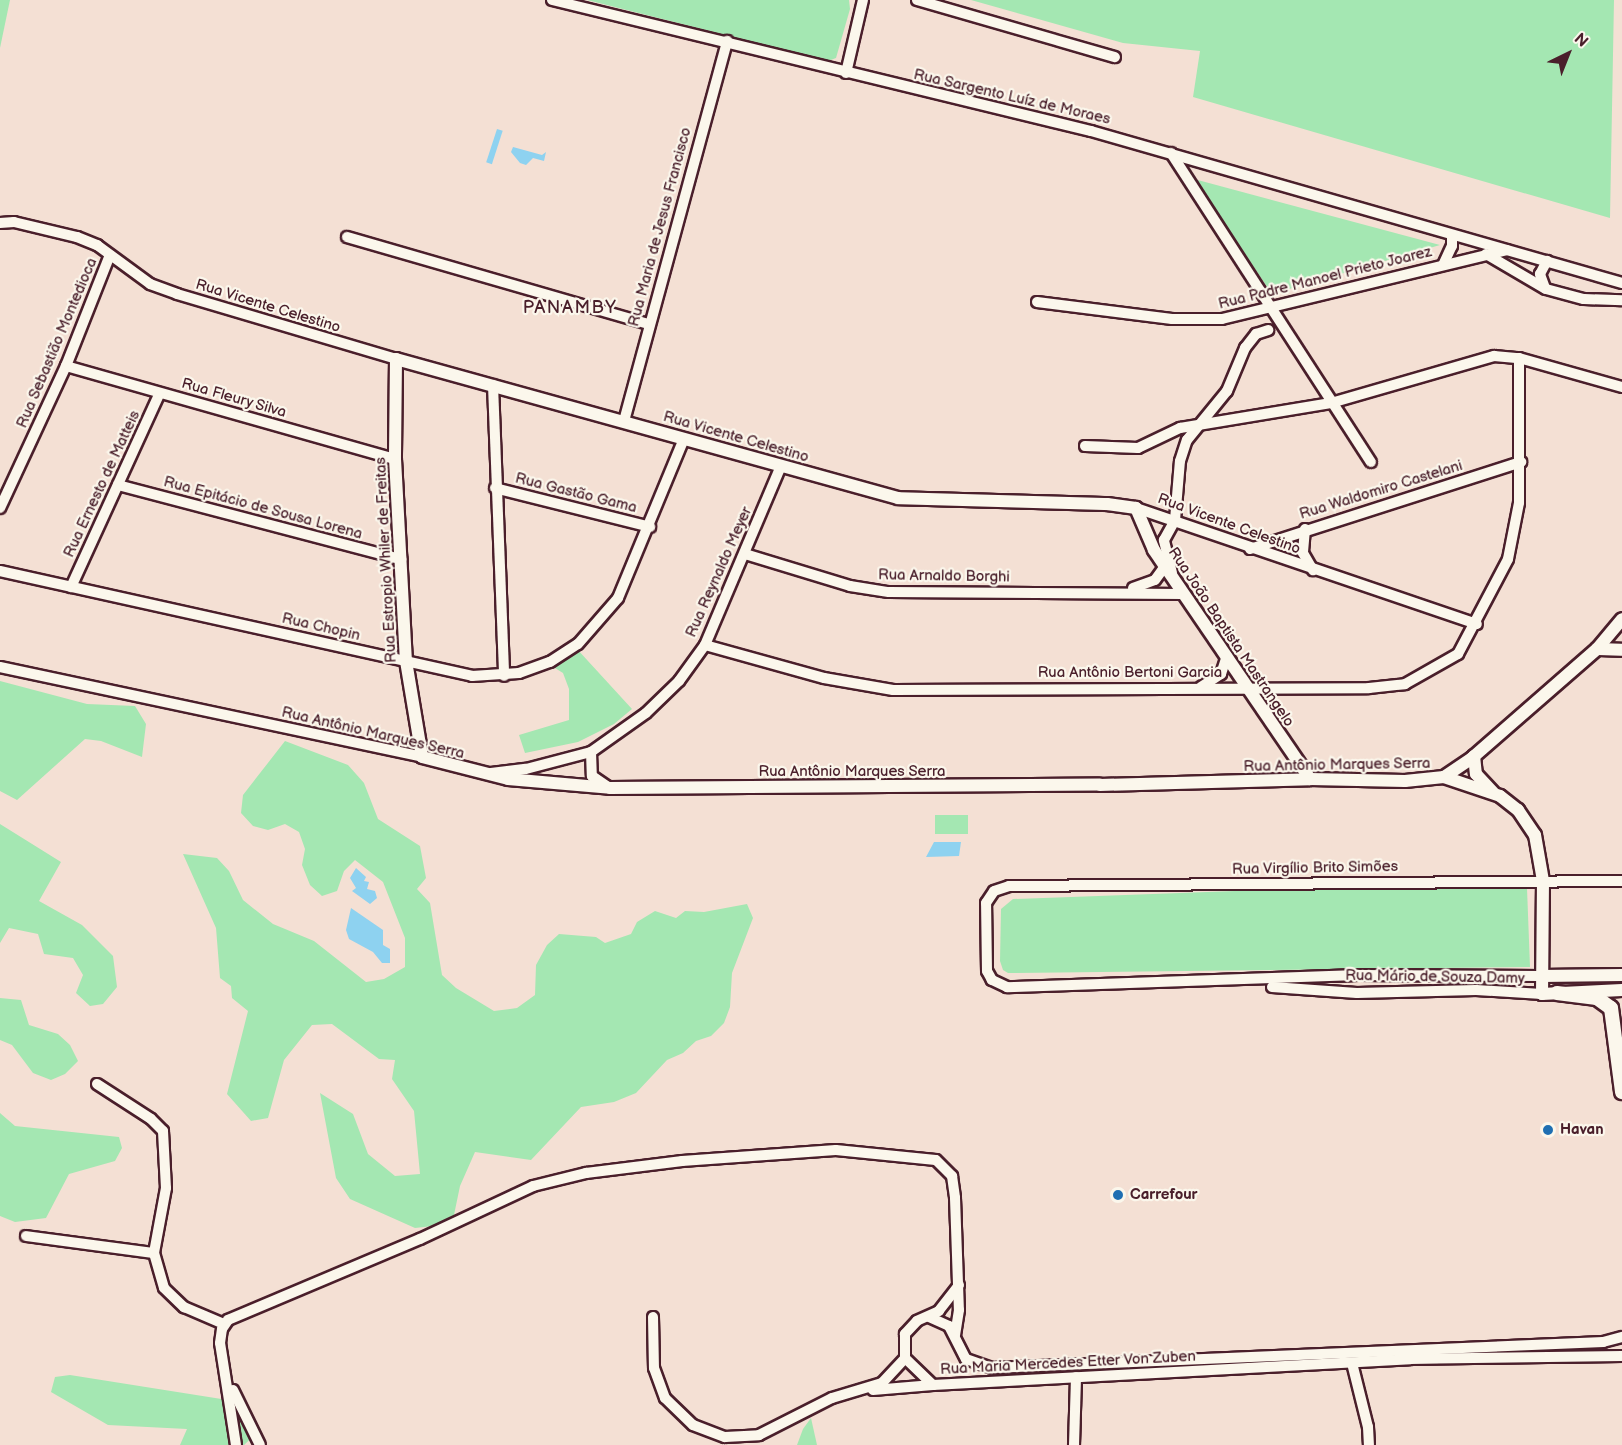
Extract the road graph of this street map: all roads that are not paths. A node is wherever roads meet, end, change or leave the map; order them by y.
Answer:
1 (552, 0) edge
2 (863, 0) edge
3 (918, 0) edge
4 (727, 41) junction
5 (1115, 57) dead end
6 (846, 73) junction
7 (1171, 153) junction
8 (0, 223) edge
9 (347, 237) dead end
10 (1456, 237) junction
11 (1510, 250) junction
12 (1488, 254) junction
13 (110, 255) junction
14 (1547, 261) junction
15 (1443, 265) junction
16 (1608, 280) junction
17 (1622, 284) edge
18 (1546, 288) junction
19 (1593, 300) junction
20 (1622, 300) edge
21 (1037, 302) dead end
22 (1267, 306) junction
23 (649, 324) junction
24 (1268, 330) dead end
25 (1519, 358) junction
26 (396, 359) junction
27 (66, 366) junction
28 (493, 385) junction
29 (1622, 387) edge
30 (160, 393) junction
31 (1331, 403) junction
32 (624, 421) junction
33 (1202, 426) junction
34 (684, 439) junction
35 (1085, 446) dead end
36 (395, 459) junction
37 (1371, 462) dead end
38 (1521, 462) junction
39 (781, 466) junction
40 (118, 485) junction
41 (495, 488) junction
42 (0, 508) edge
43 (1136, 508) junction
44 (1175, 520) junction
45 (650, 527) junction
46 (1305, 529) junction
47 (1250, 549) junction
48 (745, 554) junction
49 (401, 559) junction
50 (1169, 570) junction
51 (1314, 570) junction
52 (0, 571) edge
53 (71, 587) junction
54 (1112, 592) junction
55 (1183, 594) junction
56 (1622, 619) edge
57 (1477, 624) junction
58 (705, 645) junction
59 (1597, 649) junction
60 (1622, 650) edge
61 (1227, 656) junction
62 (406, 662) junction
63 (0, 667) edge
64 (504, 675) junction
65 (1201, 687) junction
66 (1248, 687) junction
67 (591, 752) junction
68 (1474, 756) junction
69 (422, 758) junction
70 (484, 773) junction
71 (1444, 777) junction
72 (1310, 779) junction
73 (610, 788) junction
74 (1494, 793) junction
75 (1543, 881) junction
76 (1622, 881) edge
77 (987, 971) joint
78 (1622, 975) edge
79 (1470, 976) junction
80 (1541, 976) junction
81 (1248, 982) junction
82 (1622, 990) edge
83 (1490, 992) junction
84 (1557, 993) junction
85 (1542, 994) junction
86 (97, 1084) dead end
87 (1622, 1092) edge
88 (26, 1236) dead end
89 (154, 1252) junction
90 (959, 1285) junction
91 (653, 1317) dead end
92 (929, 1317) junction
93 (225, 1324) junction
94 (955, 1335) junction
95 (1622, 1337) edge
96 (1622, 1356) edge
97 (905, 1358) junction
98 (1352, 1363) junction
99 (1076, 1377) junction
100 (229, 1382) junction
101 (933, 1385) junction
102 (857, 1391) junction
103 (236, 1445) edge
104 (260, 1445) edge
105 (1074, 1445) edge
106 (1369, 1445) edge

1 - 4 street, Rua Sargento Luíz de Moraes
2 - 6 street
3 - 5 street
4 - 6 street, Rua Sargento Luíz de Moraes
4 - 23 street, Rua Maria de Jesus Francisco
6 - 7 street, Rua Sargento Luíz de Moraes
7 - 10 street, Rua Sargento Luíz de Moraes
7 - 22 street
8 - 13 street, Rua Vicente Celestino
9 - 23 street
10 - 11 street, Rua Sargento Luíz de Moraes
10 - 12 street, Rua Sargento Luíz de Moraes
10 - 15 street
11 - 12 street, Rua Padre Manoel Prieto Joarez
11 - 14 street, Rua Sargento Luíz de Moraes
12 - 15 street, Rua Padre Manoel Prieto Joarez
12 - 18 street, Rua Sargento Luíz de Moraes
13 - 26 street, Rua Vicente Celestino
13 - 27 street, Rua Sebastião Montedioca
14 - 16 street, Rua Sargento Luíz de Moraes
14 - 18 street
15 - 22 street, Rua Padre Manoel Prieto Joarez
16 - 17 street, Rua Sargento Luíz de Moraes
16 - 19 street
18 - 19 street, Rua Sargento Luíz de Moraes
19 - 20 street, Rua Sargento Luíz de Moraes
21 - 22 street, Rua Padre Manoel Prieto Joarez
22 - 31 street
23 - 32 street, Rua Maria de Jesus Francisco
24 - 33 street
25 - 29 street
25 - 31 street
25 - 38 street, Rua Antônio Bertoni Garcia
26 - 28 street, Rua Vicente Celestino
26 - 36 street, Rua Estropio Whiler de Freitas
27 - 30 street, Rua Fleury Silva
27 - 42 street, Rua Sebastião Montedioca
28 - 32 street, Rua Vicente Celestino
28 - 41 street
30 - 36 street, Rua Fleury Silva
30 - 40 street, Rua Ernesto de Matteis
31 - 33 street
31 - 37 street
32 - 34 street, Rua Vicente Celestino
33 - 35 street
33 - 44 street
34 - 39 street, Rua Vicente Celestino
34 - 45 street, Rua Chopin
36 - 49 street, Rua Estropio Whiler de Freitas
38 - 46 street, Rua Waldomiro Castelani
38 - 57 street, Rua Antônio Bertoni Garcia
39 - 43 street, Rua Vicente Celestino
39 - 48 street, Rua Reynaldo Meyer
40 - 49 street, Rua Epitácio de Sousa Lorena
40 - 53 street, Rua Ernesto de Matteis
41 - 45 street, Rua Gastão Gama
41 - 64 street
43 - 44 street, Rua Vicente Celestino
43 - 50 street, Rua João Baptista Mastrangelo
44 - 47 street, Rua Vicente Celestino
44 - 50 street
45 - 64 street, Rua Chopin
46 - 47 street, Rua Waldomiro Castelani
46 - 51 street
47 - 51 street, Rua Vicente Celestino
48 - 54 street, Rua Arnaldo Borghi
48 - 58 street, Rua Reynaldo Meyer
49 - 62 street, Rua Estropio Whiler de Freitas
50 - 54 street, Rua Arnaldo Borghi
50 - 55 street, Rua João Baptista Mastrangelo
51 - 57 street, Rua Vicente Celestino
52 - 53 street, Rua Chopin
53 - 62 street, Rua Chopin
54 - 55 street, Rua Arnaldo Borghi
55 - 61 street, Rua João Baptista Mastrangelo
56 - 59 street
57 - 66 street, Rua Antônio Bertoni Garcia
58 - 65 street, Rua Antônio Bertoni Garcia
58 - 67 street, Rua Reynaldo Meyer
59 - 60 street
59 - 68 street
61 - 65 street
61 - 66 street, Rua João Baptista Mastrangelo
62 - 64 street, Rua Chopin
62 - 69 street, Rua Estropio Whiler de Freitas
63 - 69 street, Rua Antônio Marques Serra
65 - 66 street, Rua Antônio Bertoni Garcia
66 - 72 street, Rua João Baptista Mastrangelo
67 - 70 street, Rua Reynaldo Meyer
67 - 73 street
68 - 71 street
68 - 74 street
69 - 70 street, Rua Antônio Marques Serra
70 - 73 street, Rua Antônio Marques Serra
71 - 72 street, Rua Antônio Marques Serra
71 - 74 street, Rua Antônio Marques Serra
72 - 73 street, Rua Antônio Marques Serra
74 - 75 street, Rua Antônio Marques Serra
75 - 76 street, Rua Virgílio Brito Simões
75 - 77 street, Rua Virgílio Brito Simões
75 - 80 street, Rua Antônio Marques Serra
77 - 81 street, Rua Mário de Souza Damy
78 - 80 street, Rua Mário de Souza Damy
79 - 80 street, Rua Mário de Souza Damy
79 - 81 street, Rua Mário de Souza Damy
79 - 83 street
80 - 85 street, Rua Antônio Marques Serra
81 - 83 street, Rua Mário de Souza Damy
82 - 84 street, Rua Mário de Souza Damy
83 - 85 street, Rua Mário de Souza Damy
84 - 85 street, Rua Mário de Souza Damy
84 - 87 main road
86 - 89 street
88 - 89 street
89 - 93 street
90 - 92 street
90 - 93 street
90 - 94 street
91 - 102 street
92 - 94 street, Rua Maria Mercedes Etter Von Zuben
92 - 97 street
93 - 100 street
94 - 95 street, Rua Maria Mercedes Etter Von Zuben
96 - 98 street, Rua Maria Mercedes Etter Von Zuben
97 - 101 street, Rua Maria Mercedes Etter Von Zuben
97 - 102 street
98 - 99 street, Rua Maria Mercedes Etter Von Zuben
98 - 106 street
99 - 101 street, Rua Maria Mercedes Etter Von Zuben
99 - 105 street
100 - 103 street
100 - 104 street
101 - 102 street

